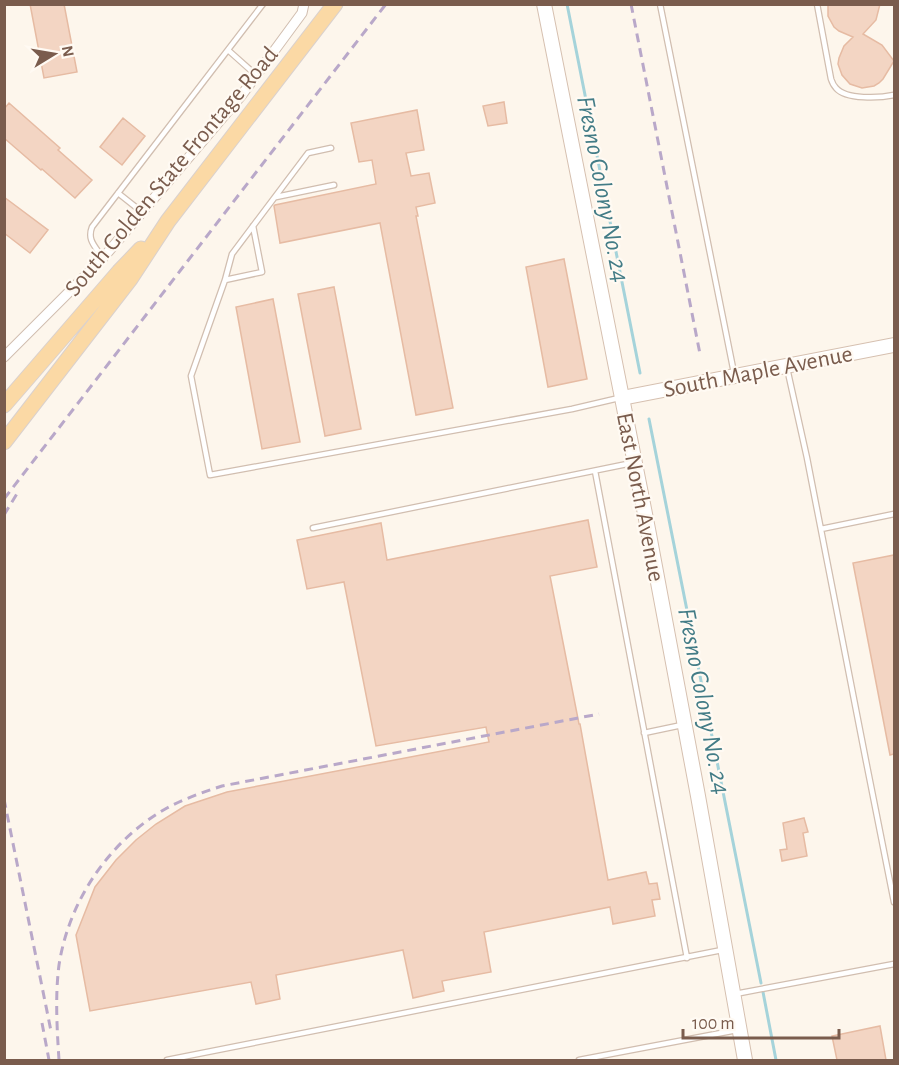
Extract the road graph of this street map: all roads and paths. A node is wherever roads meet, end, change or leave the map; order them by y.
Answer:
1 (263, 4) edge
2 (304, 4) edge
3 (544, 4) edge
4 (660, 4) edge
5 (817, 4) edge
6 (335, 5) edge
7 (228, 50) junction
8 (256, 75) junction
9 (894, 95) edge
10 (331, 148) dead end
11 (334, 185) dead end
12 (118, 193) junction
13 (276, 197) junction
14 (142, 212) junction
15 (168, 221) junction
16 (253, 226) junction
17 (103, 258) junction
18 (225, 280) junction
19 (894, 345) edge
20 (4, 357) edge
21 (786, 366) junction
22 (735, 376) junction
23 (621, 398) junction
24 (4, 405) edge
25 (4, 442) edge
26 (635, 463) junction
27 (595, 471) junction
28 (894, 514) edge
29 (313, 528) dead end
30 (821, 529) junction
31 (685, 724) junction
32 (644, 733) junction
33 (894, 902) edge
34 (725, 950) junction
35 (687, 957) junction
36 (894, 964) edge
37 (733, 995) junction
38 (739, 1030) junction
39 (167, 1060) edge
40 (579, 1060) edge
41 (746, 1060) edge

1 - 7 lane
2 - 8 street, South Golden State Frontage Road
3 - 23 street, East North Avenue
4 - 22 lane
5 - 9 lane
6 - 15 main road
7 - 8 lane
7 - 12 lane
8 - 14 street, South Golden State Frontage Road
10 - 13 lane
11 - 13 lane
12 - 14 lane
12 - 17 lane
13 - 16 lane
14 - 17 street, South Golden State Frontage Road
15 - 24 main road
15 - 25 main road
16 - 18 lane
16 - 18 lane
17 - 20 street, South Golden State Frontage Road
18 - 23 lane
19 - 21 street, South Maple Avenue
21 - 22 street, South Maple Avenue
21 - 30 lane
22 - 23 street, South Maple Avenue
23 - 26 street, East North Avenue
26 - 27 lane
26 - 31 street, East North Avenue
27 - 29 lane
27 - 32 lane
28 - 30 lane
30 - 33 lane
31 - 32 lane
31 - 34 street, East North Avenue
32 - 35 lane
34 - 35 lane
34 - 37 street, East North Avenue
35 - 39 lane
36 - 37 lane
37 - 38 street, East North Avenue
38 - 40 lane
38 - 41 street, East North Avenue

